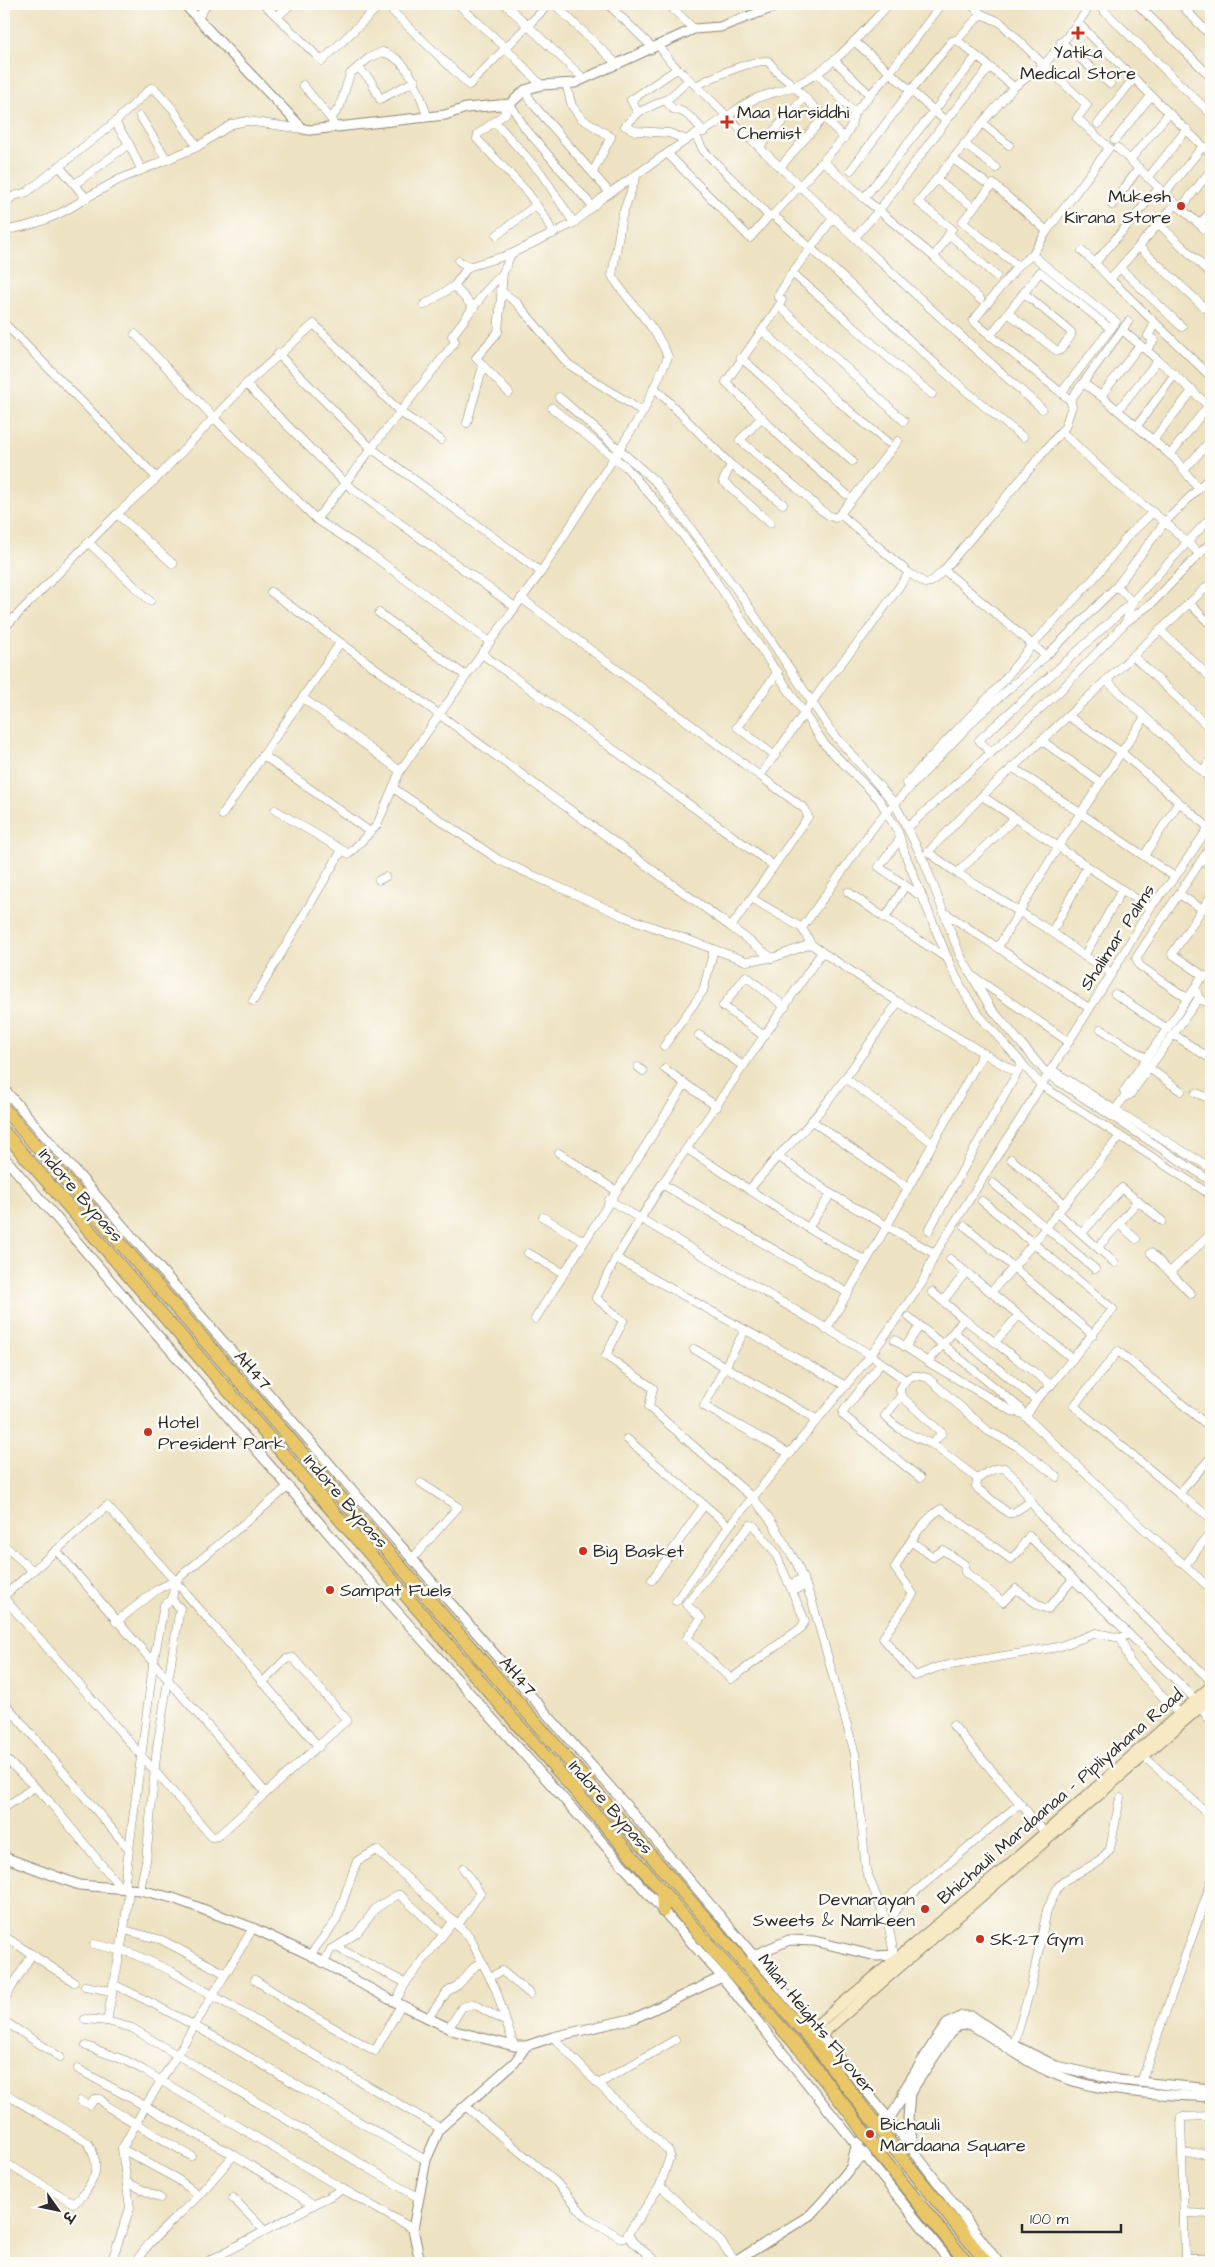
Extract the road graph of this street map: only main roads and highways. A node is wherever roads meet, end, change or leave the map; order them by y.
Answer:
1 (4, 1109) edge
2 (4, 1132) edge
3 (1211, 1686) edge
4 (1211, 1698) edge
5 (1198, 1704) junction
6 (1141, 1754) junction
7 (653, 1858) joint
8 (662, 1892) junction
9 (663, 1911) road end
10 (818, 2031) road end
11 (967, 2263) edge
12 (987, 2263) edge

1 - 7 highway, AH47
2 - 8 highway, Indore Bypass
3 - 5 main road, Bhichauli Mardaanaa - Pipliyahana Road
4 - 5 main road, Bhichauli Mardaanaa - Pipliyahana Road
5 - 6 main road, Bhichauli Mardaanaa - Pipliyahana Road
5 - 6 main road, Bhichauli Mardaanaa - Pipliyahana Road
6 - 10 main road, Bhichauli Mardaanaa - Pipliyahana Road
7 - 12 highway, Milan Heights Flyover, bridge
8 - 9 highway
8 - 11 highway, Milan Heights Flyover, bridge

